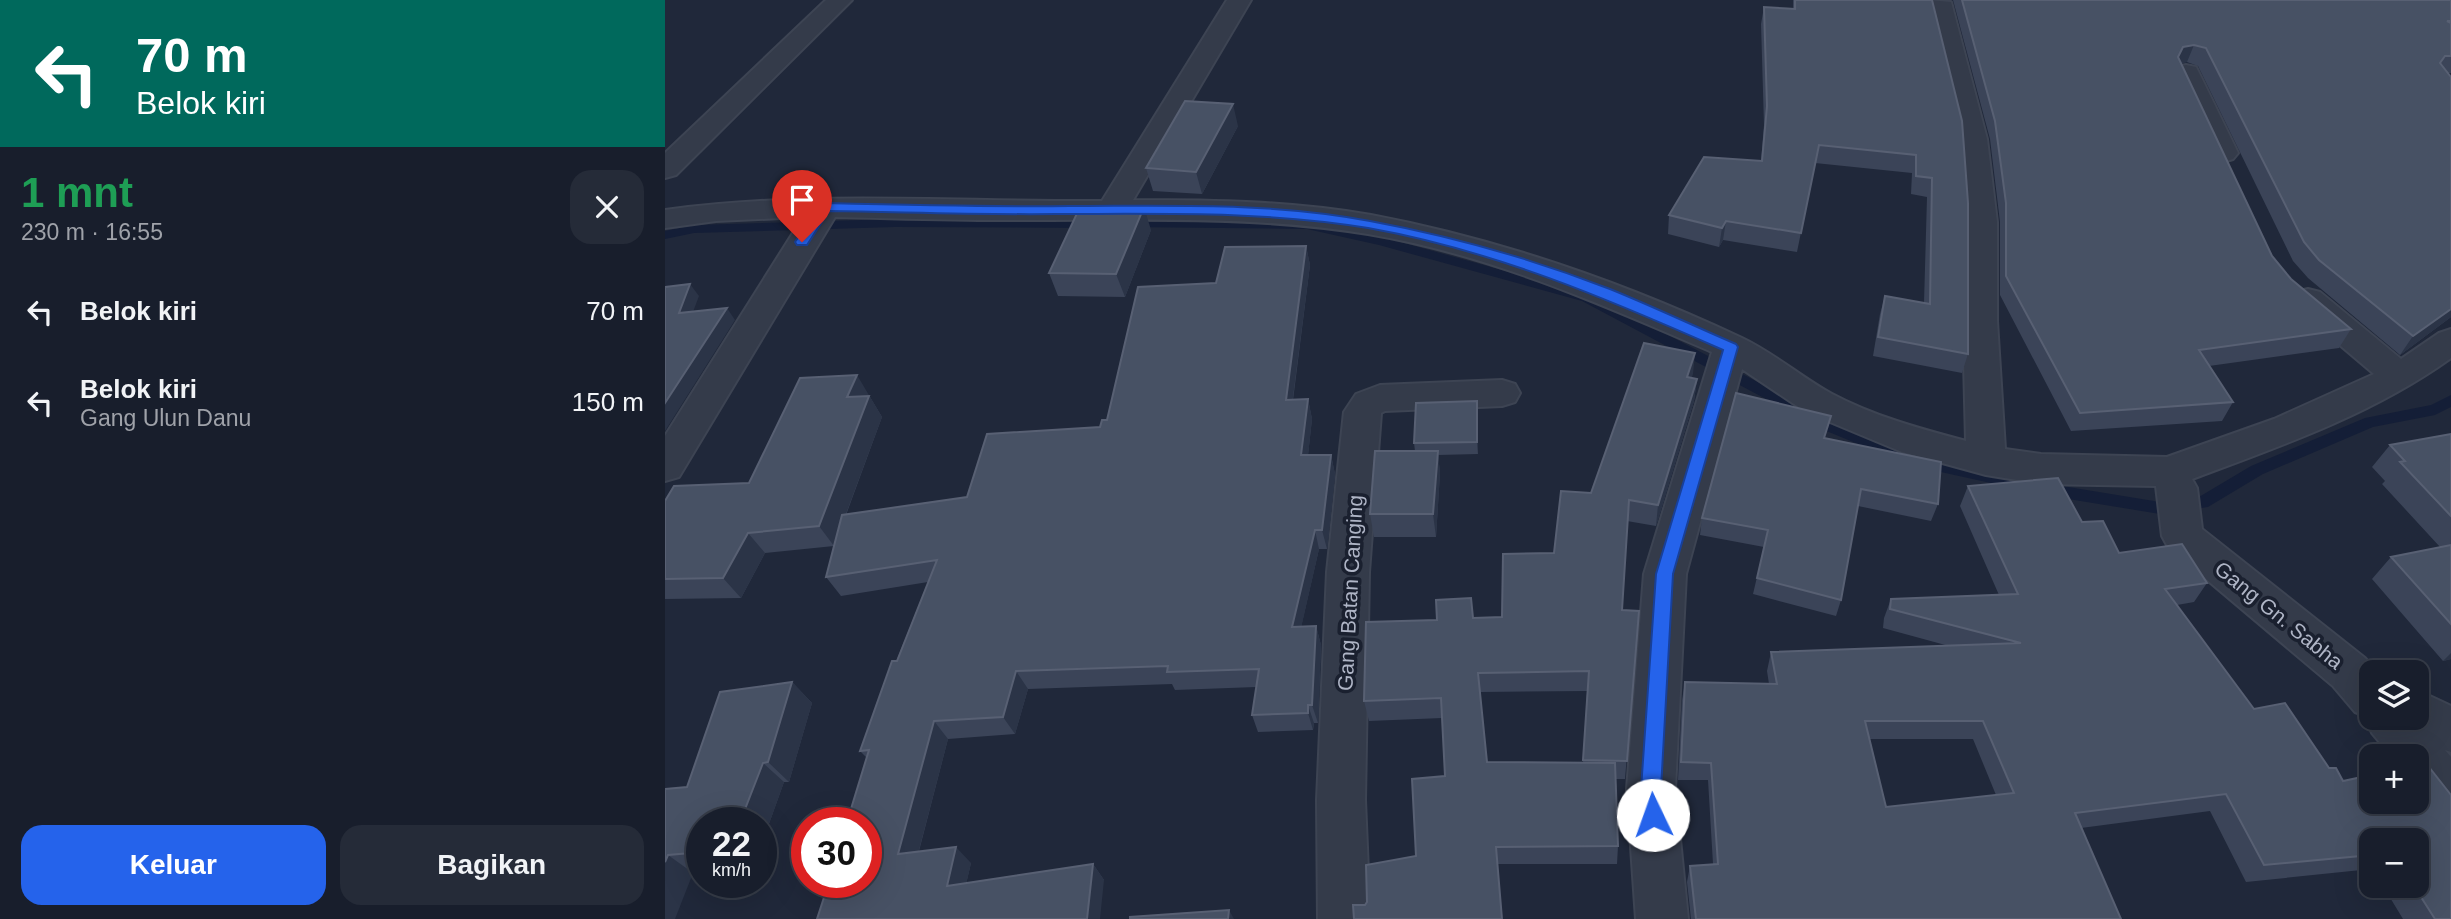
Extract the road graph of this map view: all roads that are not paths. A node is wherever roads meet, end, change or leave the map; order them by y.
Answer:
1 (840, 0) edge
2 (1239, 0) edge
3 (1939, 2) dead end
4 (2186, 73) edge
5 (665, 169) edge
6 (2237, 184) edge
7 (1112, 210) junction
8 (665, 219) edge
9 (814, 223) junction
10 (2288, 281) edge
11 (2451, 341) edge
12 (1726, 364) junction
13 (2400, 377) junction
14 (1502, 394) dead end
15 (1986, 461) junction
16 (665, 467) edge
17 (2173, 480) junction
18 (2359, 681) edge
19 (2429, 717) edge
20 (2398, 730) edge
21 (2451, 731) edge
22 (2451, 792) edge
23 (1344, 919) edge
24 (1662, 919) edge

1 - 5 street
2 - 7 street
3 - 15 street
4 - 6 street
7 - 9 street
7 - 12 street
8 - 9 street
9 - 16 street
10 - 13 street
11 - 13 street
12 - 15 street
12 - 24 street
13 - 17 street
14 - 23 street, Gang Batan Canging
15 - 17 street
17 - 18 street, Gang Gn. Sabha
19 - 21 street
20 - 22 street

